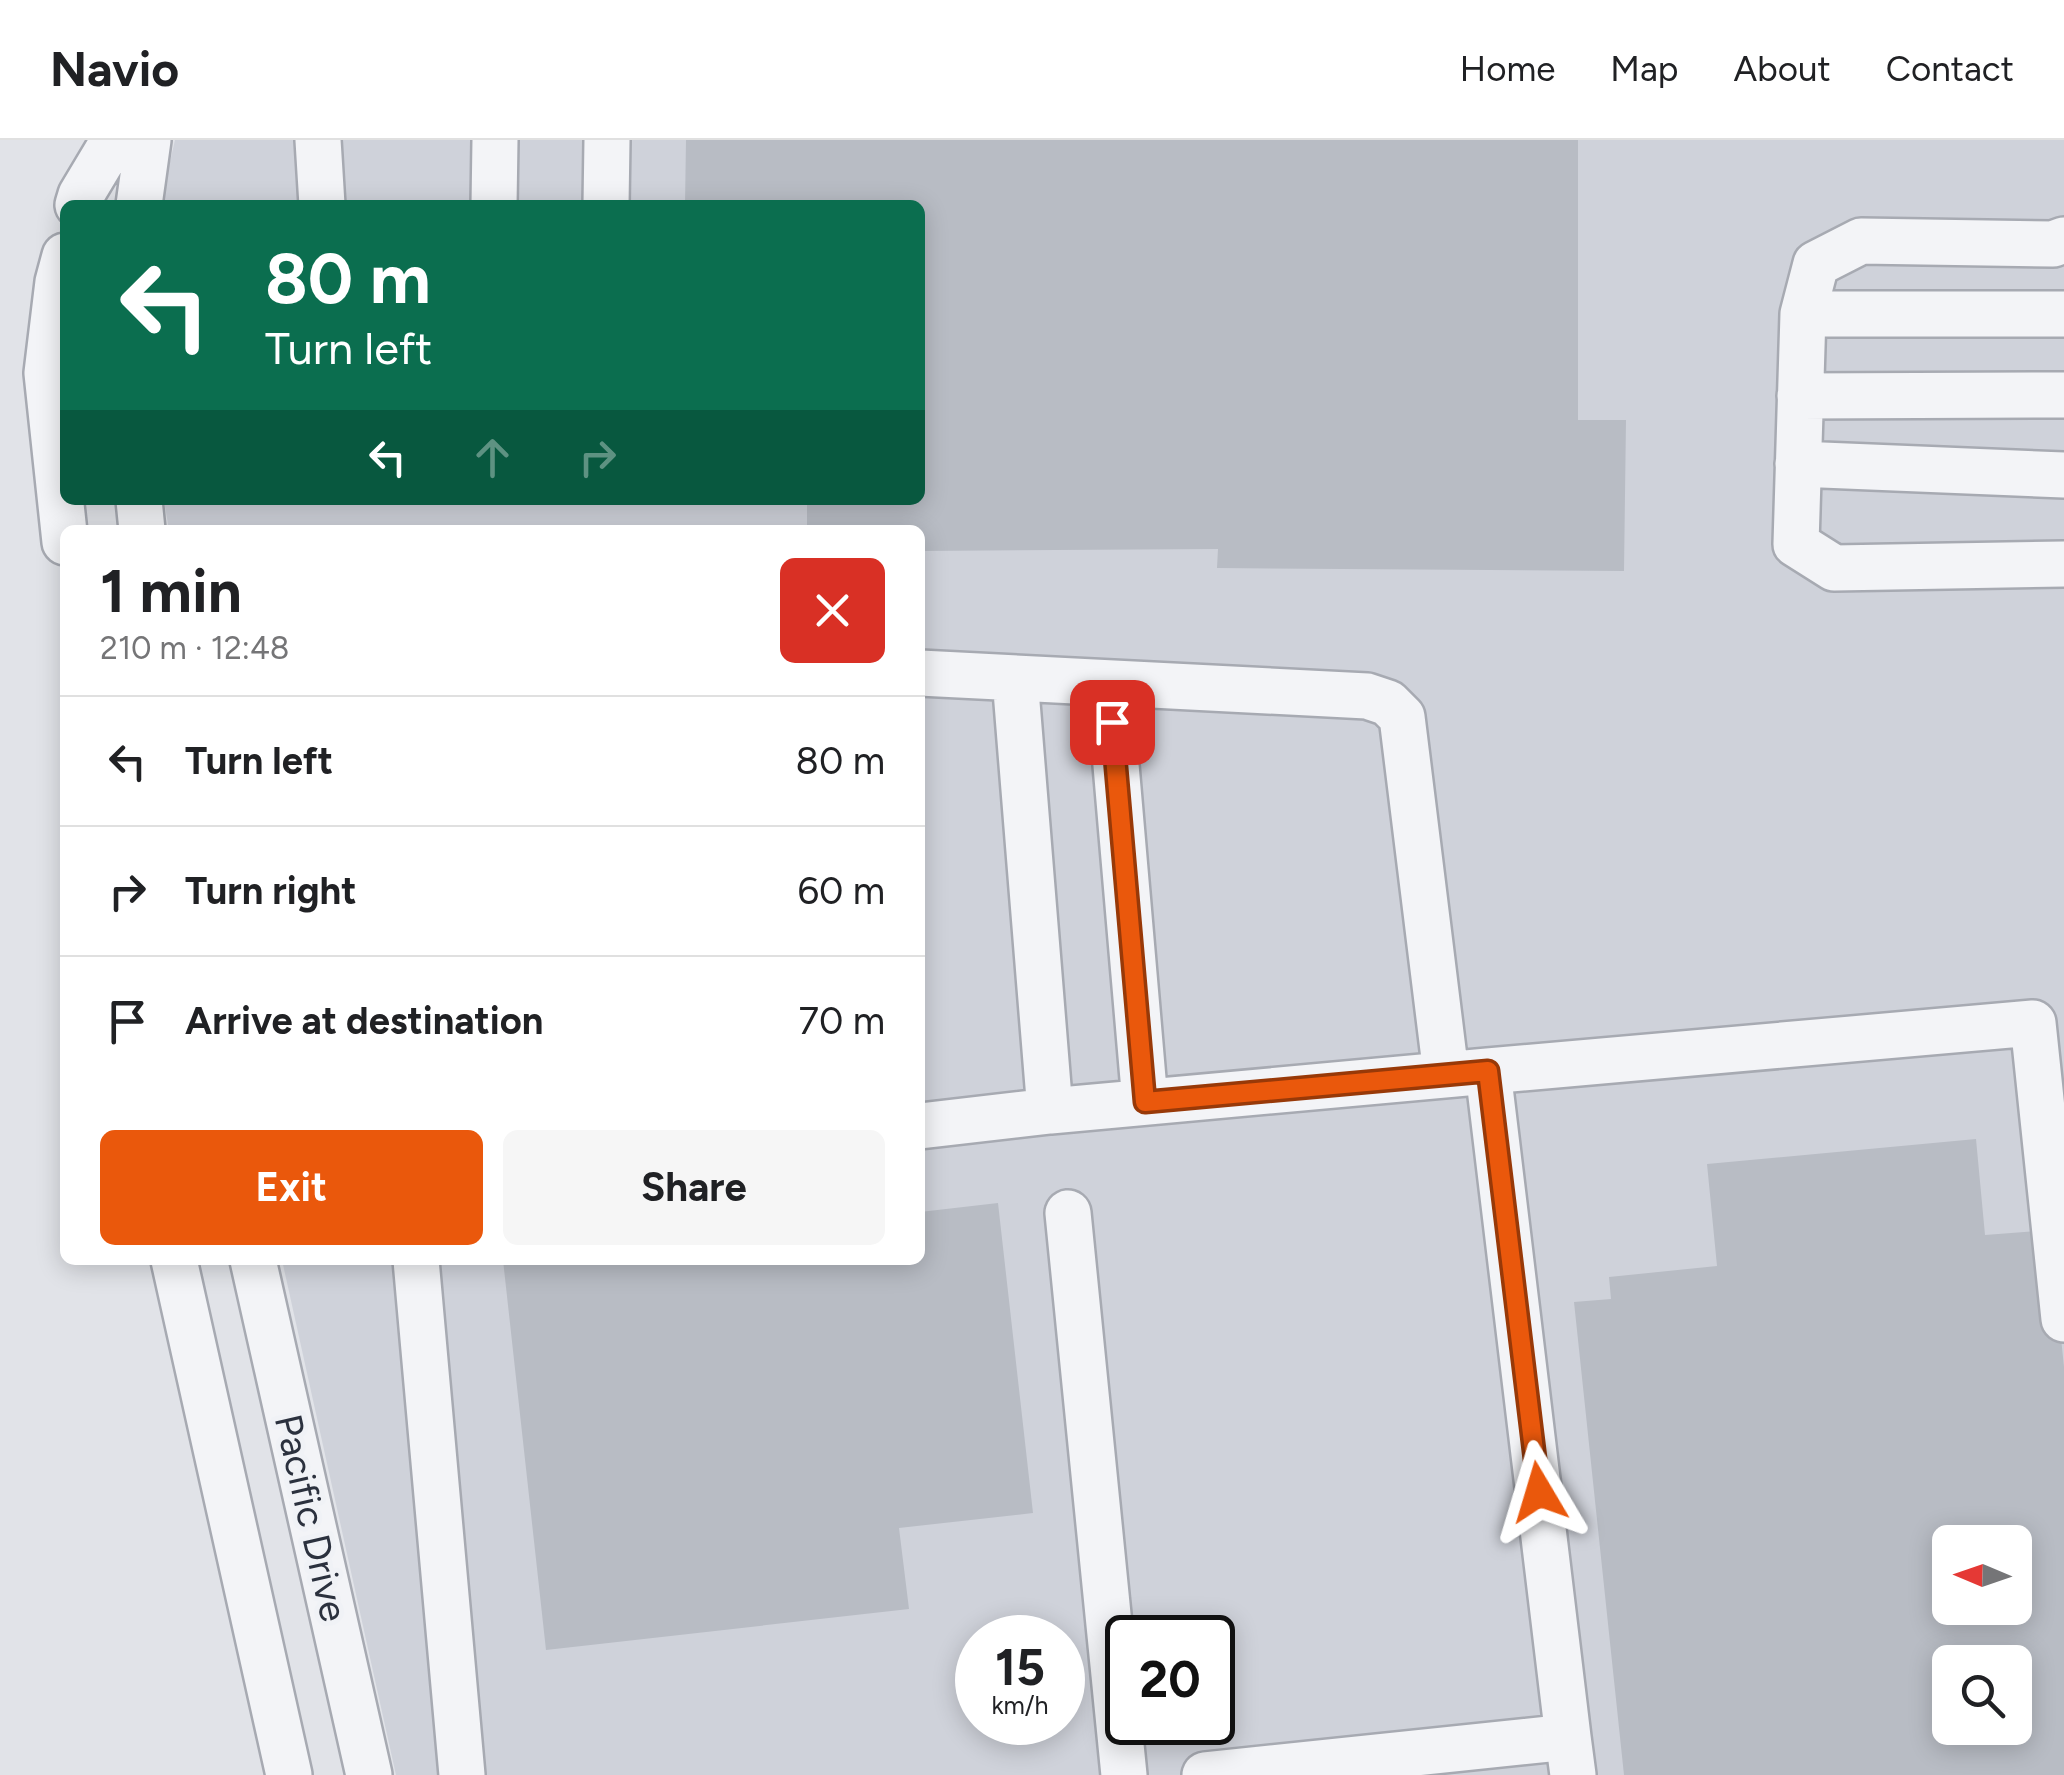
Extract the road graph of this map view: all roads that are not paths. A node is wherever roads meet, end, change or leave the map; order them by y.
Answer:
1 (114, 140) edge
2 (148, 140) edge
3 (318, 140) edge
4 (494, 140) edge
5 (608, 140) edge
6 (80, 200) edge
7 (140, 200) edge
8 (322, 200) edge
9 (494, 200) edge
10 (606, 200) edge
11 (2064, 240) edge
12 (60, 275) edge
13 (1803, 314) junction
14 (2064, 314) edge
15 (1800, 396) junction
16 (2064, 396) edge
17 (1798, 464) junction
18 (2064, 475) edge
19 (60, 495) edge
20 (2064, 564) edge
21 (925, 672) edge
22 (1015, 678) junction
23 (1109, 684) junction
24 (1467, 1073) junction
25 (1145, 1102) junction
26 (1050, 1111) junction
27 (925, 1125) edge
28 (1068, 1213) dead end
29 (175, 1265) edge
30 (254, 1265) edge
31 (416, 1265) edge
32 (2064, 1319) edge
33 (1570, 1756) edge
34 (289, 1775) edge
35 (369, 1775) edge
36 (462, 1775) edge
37 (1124, 1775) edge
38 (1205, 1775) edge

1 - 6 street
2 - 7 street
3 - 8 street
4 - 9 street
5 - 10 street
11 - 13 street
12 - 19 street
13 - 14 street
13 - 15 street
15 - 16 street
15 - 17 street
17 - 18 street
17 - 20 street
21 - 22 street
22 - 23 street
22 - 26 street
23 - 24 street
23 - 25 street
24 - 25 street
24 - 32 street
24 - 33 street
25 - 26 street
26 - 27 street
28 - 37 street
29 - 34 street, Pacific Drive
30 - 35 street, Pacific Drive
31 - 36 street
33 - 38 street

